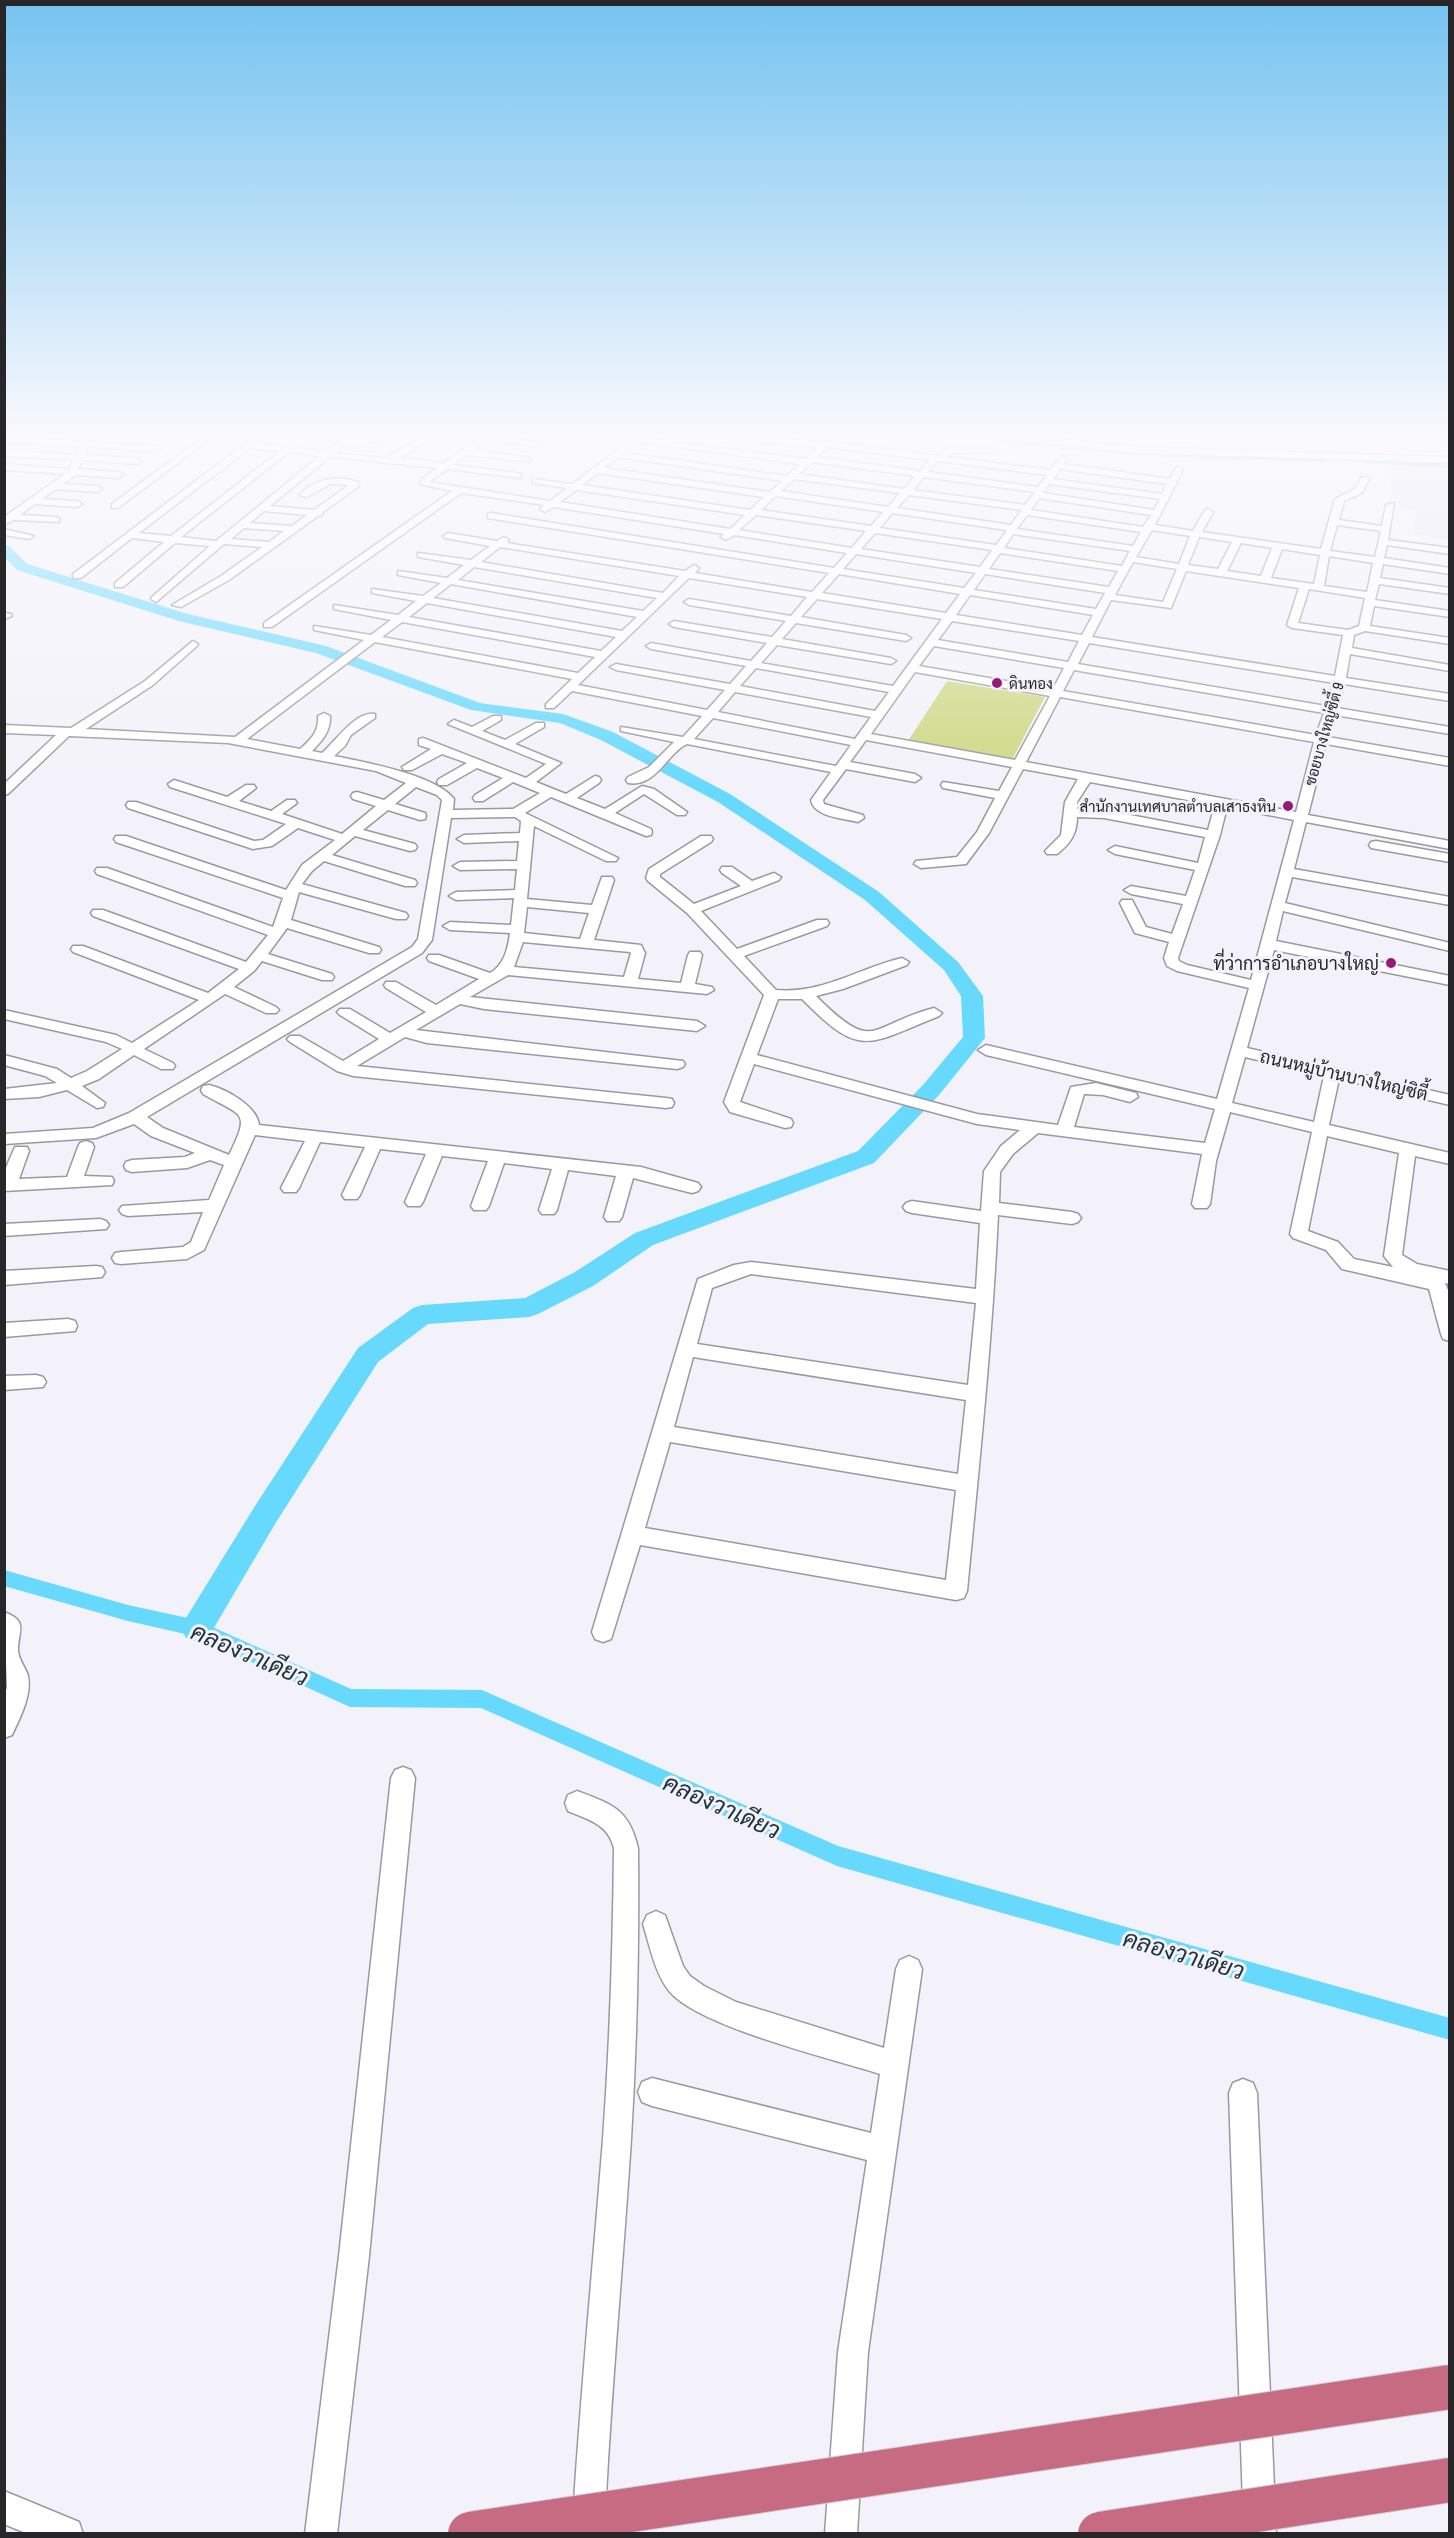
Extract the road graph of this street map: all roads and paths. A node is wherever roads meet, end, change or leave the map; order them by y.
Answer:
1 (103, 555) edge
2 (154, 555) edge
3 (205, 555) edge
4 (258, 555) edge
5 (366, 555) edge
6 (424, 555) edge
7 (485, 555) edge
8 (572, 555) edge
9 (707, 555) edge
10 (740, 555) edge
11 (849, 555) edge
12 (896, 555) edge
13 (993, 555) edge
14 (1054, 555) edge
15 (1133, 555) edge
16 (1188, 555) edge
17 (1230, 555) edge
18 (1274, 555) edge
19 (1325, 555) edge
20 (1341, 555) edge
21 (1380, 555) edge
22 (1379, 561) junction
23 (473, 564) junction
24 (1128, 564) junction
25 (1184, 567) junction
26 (983, 569) junction
27 (836, 570) junction
28 (1449, 571) edge
29 (402, 573) dead end
30 (1221, 573) junction
31 (688, 574) junction
32 (77, 576) dead end
33 (1265, 579) junction
34 (1375, 580) junction
35 (450, 581) junction
36 (119, 585) dead end
37 (1305, 585) junction
38 (1319, 587) junction
39 (376, 591) dead end
40 (1449, 591) edge
41 (966, 592) junction
42 (815, 594) junction
43 (1111, 594) junction
44 (665, 596) junction
45 (156, 599) dead end
46 (1371, 599) junction
47 (426, 600) junction
48 (689, 602) dead end
49 (177, 605) dead end
50 (338, 608) dead end
51 (1099, 613) junction
52 (1449, 614) edge
53 (646, 615) junction
54 (948, 616) junction
55 (400, 619) junction
56 (792, 619) junction
57 (674, 624) dead end
58 (268, 625) dead end
59 (318, 628) dead end
60 (1364, 628) junction
61 (1349, 633) junction
62 (625, 634) junction
63 (375, 638) junction
64 (906, 638) dead end
65 (1085, 639) junction
66 (773, 641) junction
67 (1449, 641) edge
68 (930, 642) junction
69 (193, 644) dead end
70 (651, 646) dead end
71 (1344, 650) junction
72 (603, 655) junction
73 (891, 661) dead end
74 (752, 664) junction
75 (1071, 666) junction
76 (616, 667) dead end
77 (911, 668) junction
78 (1449, 668) edge
79 (581, 677) junction
80 (1340, 680) junction
81 (570, 687) junction
82 (731, 689) junction
83 (895, 690) junction
84 (1057, 693) junction
85 (1449, 698) edge
86 (549, 706) dead end
87 (1332, 710) junction
88 (709, 714) junction
89 (878, 715) junction
90 (324, 716) dead end
91 (371, 716) dead end
92 (497, 718) dead end
93 (454, 724) dead end
94 (540, 725) dead end
95 (4, 729) edge
96 (625, 729) dead end
97 (323, 730) junction
98 (473, 731) junction
99 (1449, 731) edge
100 (69, 733) junction
101 (346, 733) junction
102 (1321, 739) junction
103 (238, 740) junction
104 (684, 740) junction
105 (863, 740) junction
106 (423, 742) dead end
107 (506, 744) junction
108 (441, 750) junction
109 (303, 753) junction
110 (326, 757) junction
111 (1449, 762) edge
112 (476, 763) junction
113 (1019, 764) junction
114 (408, 767) dead end
115 (842, 767) junction
116 (512, 777) junction
117 (1086, 777) junction
118 (915, 778) dead end
119 (595, 780) dead end
120 (632, 780) dead end
121 (416, 781) junction
122 (443, 782) dead end
123 (527, 783) junction
124 (174, 784) dead end
125 (947, 785) dead end
126 (249, 788) dead end
127 (4, 791) edge
128 (550, 792) junction
129 (357, 796) dead end
130 (1003, 796) junction
131 (478, 798) dead end
132 (567, 799) junction
133 (228, 801) junction
134 (1222, 801) junction
135 (291, 803) dead end
136 (132, 805) dead end
137 (384, 805) junction
138 (681, 812) dead end
139 (1073, 813) junction
140 (446, 814) junction
141 (606, 814) junction
142 (273, 815) junction
143 (1301, 815) junction
144 (420, 816) dead end
145 (522, 816) junction
146 (858, 818) dead end
147 (296, 823) junction
148 (646, 832) dead end
149 (348, 834) junction
150 (1214, 835) junction
151 (526, 837) junction
152 (121, 839) dead end
153 (464, 839) dead end
154 (706, 839) dead end
155 (1377, 845) dead end
156 (1449, 845) edge
157 (410, 846) dead end
158 (1115, 850) dead end
159 (1052, 851) dead end
160 (321, 856) junction
161 (611, 858) dead end
162 (1449, 858) edge
163 (921, 864) dead end
164 (524, 865) junction
165 (460, 867) dead end
166 (1203, 867) junction
167 (727, 870) dead end
168 (102, 871) dead end
169 (1286, 872) junction
170 (774, 877) dead end
171 (608, 880) dead end
172 (410, 883) dead end
173 (750, 886) junction
174 (292, 891) junction
175 (456, 896) dead end
176 (520, 898) junction
177 (1191, 901) junction
178 (1449, 901) edge
179 (1277, 905) junction
180 (597, 910) junction
181 (692, 910) junction
182 (98, 913) dead end
183 (401, 916) dead end
184 (822, 923) dead end
185 (450, 926) dead end
186 (280, 928) junction
187 (517, 933) junction
188 (1178, 940) junction
189 (586, 943) junction
190 (1267, 944) junction
191 (1449, 947) edge
192 (78, 949) dead end
193 (374, 950) dead end
194 (735, 954) junction
195 (695, 955) dead end
196 (261, 956) junction
197 (434, 958) dead end
198 (902, 962) dead end
199 (249, 968) junction
200 (505, 970) junction
201 (327, 977) dead end
202 (492, 979) junction
203 (1449, 981) edge
204 (630, 983) junction
205 (391, 985) dead end
206 (1257, 987) junction
207 (225, 988) junction
208 (687, 988) junction
209 (707, 990) dead end
210 (772, 994) junction
211 (807, 996) junction
212 (210, 999) junction
213 (459, 999) junction
214 (271, 1010) dead end
215 (345, 1012) dead end
216 (437, 1012) junction
217 (934, 1013) dead end
218 (4, 1014) edge
219 (697, 1026) dead end
220 (405, 1032) junction
221 (295, 1040) dead end
222 (391, 1040) junction
223 (1240, 1046) junction
224 (134, 1048) junction
225 (986, 1050) dead end
226 (749, 1058) junction
227 (4, 1060) edge
228 (677, 1064) dead end
229 (167, 1066) dead end
230 (343, 1068) junction
231 (1332, 1073) junction
232 (206, 1083) junction
233 (72, 1085) junction
234 (1449, 1088) edge
235 (4, 1094) edge
236 (1130, 1096) dead end
237 (1449, 1100) edge
238 (97, 1102) dead end
239 (666, 1103) dead end
240 (1224, 1105) junction
241 (135, 1117) junction
242 (785, 1123) dead end
243 (113, 1125) junction
244 (1033, 1128) junction
245 (4, 1129) edge
246 (250, 1129) junction
247 (1321, 1129) junction
248 (1064, 1132) junction
249 (315, 1136) junction
250 (4, 1139) edge
251 (375, 1143) junction
252 (86, 1147) dead end
253 (1408, 1149) junction
254 (436, 1150) junction
255 (21, 1151) dead end
256 (209, 1154) junction
257 (1210, 1155) junction
258 (498, 1157) junction
259 (1449, 1160) edge
260 (232, 1163) junction
261 (562, 1164) junction
262 (132, 1166) dead end
263 (626, 1172) junction
264 (106, 1181) dead end
265 (74, 1182) junction
266 (6, 1185) edge
267 (692, 1187) dead end
268 (290, 1188) dead end
269 (351, 1195) dead end
270 (414, 1202) dead end
271 (1201, 1204) dead end
272 (214, 1206) junction
273 (480, 1206) dead end
274 (912, 1207) dead end
275 (128, 1210) dead end
276 (548, 1210) dead end
277 (989, 1213) junction
278 (613, 1217) dead end
279 (1072, 1218) dead end
280 (100, 1225) dead end
281 (4, 1230) edge
282 (121, 1258) dead end
283 (96, 1272) dead end
284 (4, 1278) edge
285 (1449, 1278) edge
286 (985, 1297) junction
287 (69, 1326) dead end
288 (4, 1330) edge
289 (1449, 1334) edge
290 (685, 1349) junction
291 (36, 1382) dead end
292 (4, 1383) edge
293 (977, 1394) junction
294 (662, 1433) junction
295 (969, 1484) junction
296 (633, 1535) junction
297 (4, 1622) edge
298 (603, 1632) dead end
299 (6, 1717) edge
300 (403, 1778) dead end
301 (577, 1803) dead end
302 (656, 1924) dead end
303 (909, 1969) dead end
304 (896, 2065) junction
305 (652, 2092) dead end
306 (1243, 2092) dead end
307 (882, 2150) junction
308 (1449, 2387) edge
309 (1449, 2480) edge
310 (4, 2506) edge
311 (67, 2534) edge
312 (321, 2534) edge
313 (470, 2534) edge
314 (588, 2534) edge
315 (841, 2534) edge
316 (1100, 2534) edge
317 (1260, 2534) edge

1 - 32 street
2 - 36 street
3 - 45 street
4 - 49 street
5 - 58 street
6 - 23 street
7 - 23 street
8 - 31 street
9 - 31 street
10 - 27 street
11 - 27 street
12 - 26 street
13 - 26 street
14 - 24 street
15 - 24 street
16 - 25 street
17 - 30 street
18 - 33 street
19 - 38 street
20 - 22 street
21 - 22 street
22 - 28 street
22 - 34 street
23 - 35 street
23 - 44 street
24 - 25 street
24 - 43 street
25 - 30 street
25 - 43 street
26 - 41 street
26 - 43 street
27 - 41 street
27 - 42 street
29 - 35 street
30 - 33 street
31 - 42 street
31 - 44 street
33 - 37 street
34 - 40 street
34 - 46 street
35 - 47 street
35 - 53 street
37 - 38 street
37 - 61 street
38 - 46 street
39 - 47 street
41 - 51 street
41 - 54 street
42 - 54 street
42 - 56 street
43 - 51 street
44 - 53 street
46 - 52 street
46 - 60 street
47 - 55 street
47 - 62 street
48 - 56 street
50 - 55 street
51 - 65 street
53 - 62 street
54 - 65 street
54 - 68 street
55 - 63 street
55 - 72 street
56 - 64 street
56 - 66 street
57 - 66 street
59 - 63 street
60 - 61 street
60 - 67 street
61 - 71 street, ซอยบางใหญ่ซิตี้ 9
62 - 72 street
63 - 79 street
63 - 103 street
65 - 75 street
65 - 80 street
66 - 73 street
66 - 74 street
68 - 75 street
68 - 77 street
69 - 100 street
70 - 74 street
71 - 78 street
71 - 80 street, ซอยบางใหญ่ซิตี้ 9
72 - 79 street
74 - 82 street
74 - 83 street
75 - 84 street
75 - 87 street
76 - 82 street
77 - 83 street
77 - 84 street
79 - 81 street
80 - 85 street
80 - 87 street, ซอยบางใหญ่ซิตี้ 9
81 - 86 street
81 - 88 street
82 - 88 street
82 - 89 street
83 - 89 street
84 - 102 street
84 - 113 street
87 - 99 street
87 - 102 street, ซอยบางใหญ่ซิตี้ 9
88 - 104 street
88 - 105 street
89 - 105 street
90 - 97 street
91 - 101 street
92 - 98 street
93 - 98 street
94 - 107 street
95 - 100 street
96 - 104 street
97 - 101 street
97 - 109 street
98 - 107 street
100 - 103 street
100 - 127 street
101 - 110 street
102 - 111 street
102 - 143 street, ซอยบางใหญ่ซิตี้ 9
103 - 109 street
104 - 115 street
104 - 120 street
105 - 113 street
105 - 115 street
106 - 108 street
107 - 123 street
108 - 112 street
108 - 114 street
109 - 110 street
110 - 121 street
112 - 116 street
112 - 122 street
113 - 117 street
113 - 130 street
115 - 118 street
115 - 146 street
116 - 123 street
116 - 131 street
117 - 134 street
117 - 139 street
119 - 132 street
121 - 137 street
121 - 140 street
123 - 128 street
124 - 133 street
125 - 130 street
126 - 133 street
128 - 132 street
128 - 145 street
129 - 137 street
130 - 163 street
132 - 141 street
133 - 142 street
134 - 143 street
134 - 150 street
135 - 142 street
136 - 147 street
137 - 144 street
137 - 149 street
138 - 141 street
139 - 150 street
139 - 159 street
140 - 145 street
140 - 232 street
141 - 148 street
142 - 147 street
143 - 156 street
143 - 169 street, ซอยบางใหญ่ซิตี้ 9
145 - 151 street
145 - 161 street
147 - 149 street
149 - 157 street
149 - 160 street
150 - 166 street
151 - 153 street
151 - 164 street
152 - 174 street
154 - 181 street
155 - 162 street
158 - 166 street
160 - 172 street
160 - 174 street
164 - 165 street
164 - 176 street
166 - 177 street
167 - 173 street
168 - 186 street
169 - 178 street
169 - 179 street, ซอยบางใหญ่ซิตี้ 9
170 - 173 street
171 - 180 street
173 - 181 street
174 - 183 street
174 - 186 street
175 - 176 street
176 - 180 street
176 - 187 street
177 - 188 street
177 - 188 street
179 - 190 street, ซอยบางใหญ่ซิตี้ 9
179 - 191 street
180 - 189 street
181 - 194 street
182 - 199 street
184 - 194 street
185 - 187 street
186 - 193 street
186 - 196 street
187 - 189 street
187 - 200 street
188 - 206 street
189 - 204 street
190 - 203 street
190 - 206 street, ซอยบางใหญ่ซิตี้ 9
192 - 212 street
194 - 210 street
195 - 208 street
196 - 199 street
196 - 201 street
197 - 202 street
198 - 211 street
199 - 207 street
200 - 202 street
200 - 204 street
202 - 213 street
204 - 208 street
205 - 216 street
206 - 223 street, ซอยบางใหญ่ซิตี้ 9
207 - 212 street
207 - 214 street
208 - 209 street
210 - 211 street
210 - 226 street
211 - 217 street
212 - 224 street
213 - 216 street
213 - 219 street
215 - 222 street
216 - 220 street
218 - 224 street
220 - 222 street
220 - 228 street
221 - 230 street
222 - 230 street
223 - 231 street, ถนนหมู่บ้านบางใหญ่ซิตี้
223 - 234 street, ถนนหมู่บ้านบางใหญ่ซิตี้
223 - 240 street, ซอยบางใหญ่ซิตี้ 9
224 - 229 street
224 - 233 street
225 - 240 street
226 - 242 street
226 - 244 street
227 - 233 street
230 - 239 street
231 - 237 street, ถนนหมู่บ้านบางใหญ่ซิตี้
231 - 247 street
232 - 241 street
232 - 246 street
233 - 235 street
233 - 238 street
236 - 248 street
240 - 247 street
240 - 257 street, ซอยบางใหญ่ซิตี้ 9
241 - 243 street
241 - 256 street
243 - 245 street
243 - 250 street
244 - 248 street
244 - 277 street
246 - 249 street
246 - 260 street
247 - 253 street
247 - 289 street
248 - 257 street
249 - 251 street
249 - 268 street
251 - 254 street
251 - 269 street
252 - 265 street
253 - 259 street
253 - 285 street
254 - 258 street
254 - 270 street
255 - 266 street
256 - 260 street
256 - 262 street
257 - 271 street, ซอยบางใหญ่ซิตี้ 9
258 - 261 street
258 - 273 street
260 - 272 street
261 - 263 street
261 - 276 street
263 - 267 street
263 - 278 street
264 - 265 street
265 - 266 street
272 - 275 street
272 - 282 street
274 - 277 street
277 - 279 street
277 - 286 street
280 - 281 street
283 - 284 street
286 - 290 street
286 - 293 street
287 - 288 street
290 - 293 street
290 - 294 street
291 - 292 street
293 - 295 street
294 - 295 street
294 - 296 street
295 - 296 street
296 - 298 street
297 - 299 street
300 - 312 street
301 - 314 street
302 - 304 street
303 - 304 street
304 - 307 street
305 - 307 street
306 - 317 street
307 - 315 street
308 - 313 highway, bridge
309 - 316 highway, bridge
310 - 311 street

